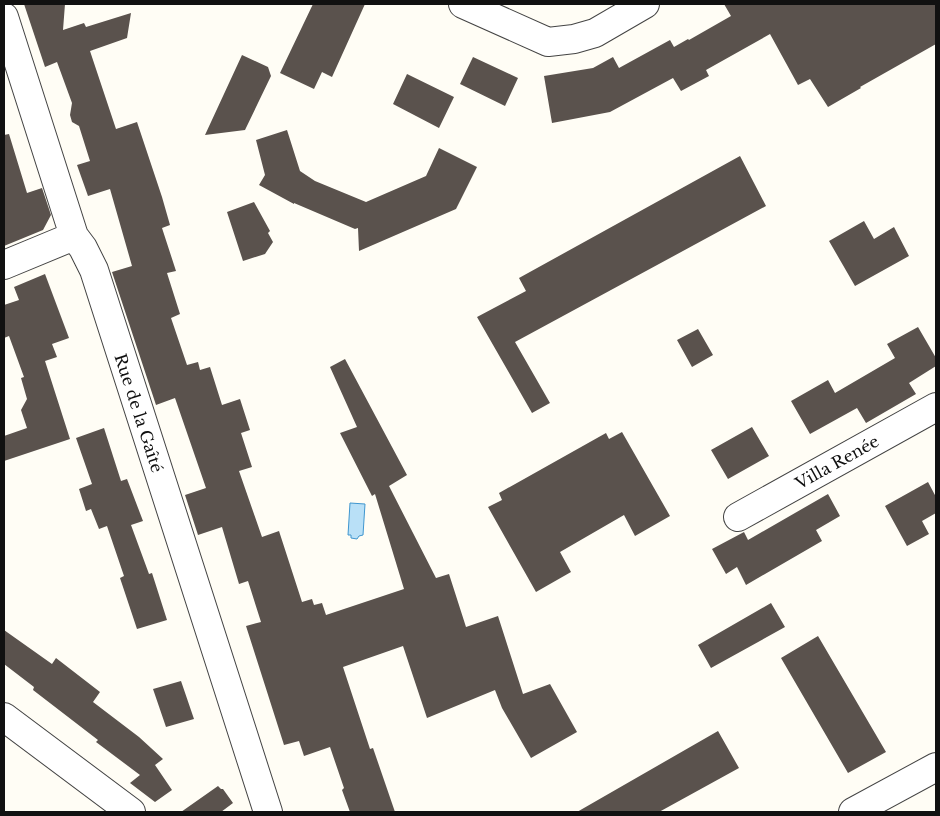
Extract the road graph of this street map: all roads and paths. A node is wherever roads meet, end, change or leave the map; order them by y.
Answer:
1 (463, 4) edge
2 (645, 4) edge
3 (4, 17) edge
4 (74, 236) junction
5 (4, 265) edge
6 (936, 407) edge
7 (738, 517) dead end
8 (4, 716) edge
9 (936, 767) edge
10 (130, 812) edge
11 (268, 812) edge
12 (853, 812) edge

1 - 2 street
3 - 4 street, Rue de la Gaîté
4 - 5 street
4 - 11 street, Rue de la Gaîté
6 - 7 street, Villa Renée
8 - 10 street
9 - 12 street

